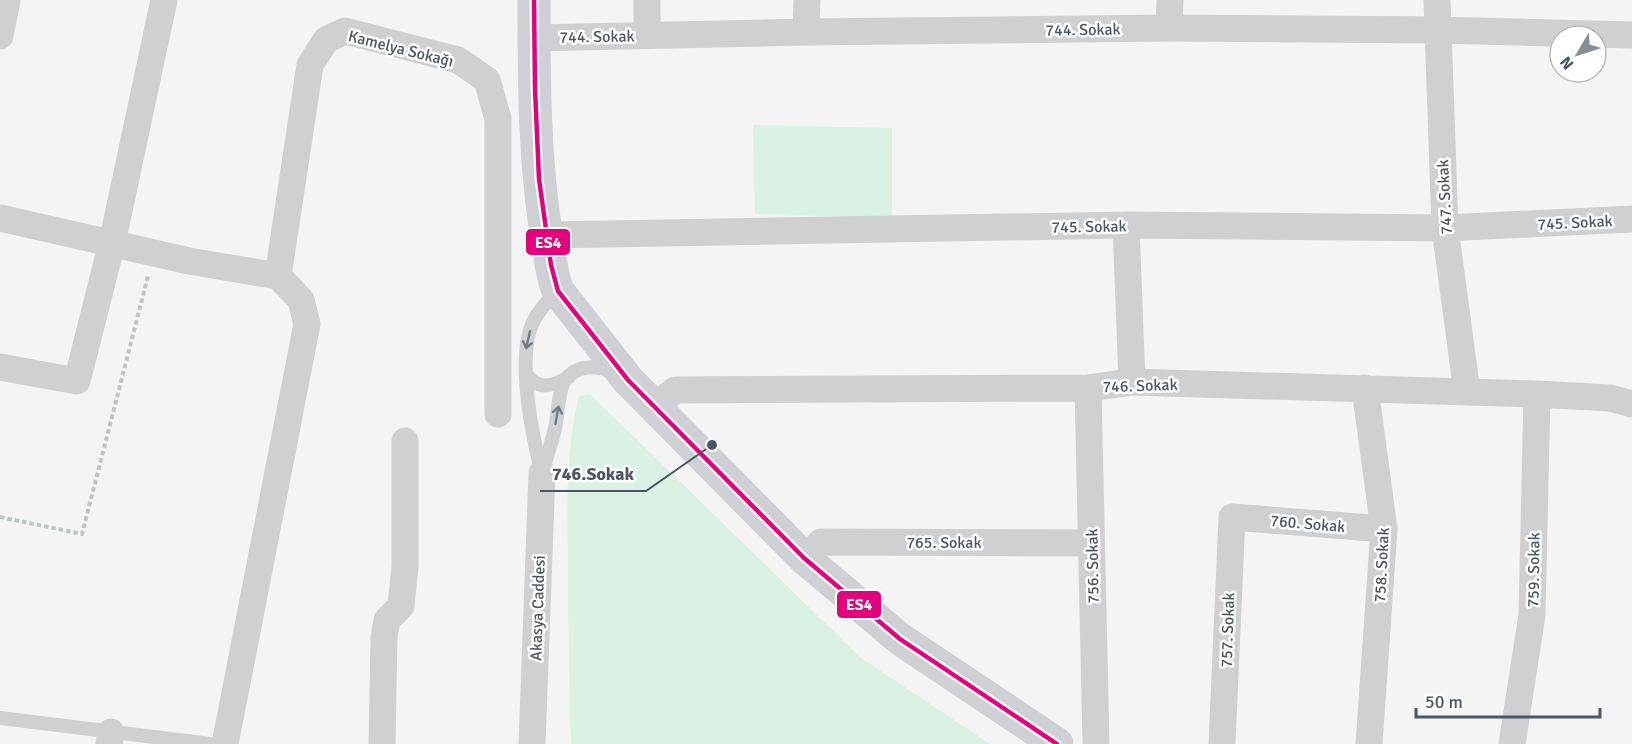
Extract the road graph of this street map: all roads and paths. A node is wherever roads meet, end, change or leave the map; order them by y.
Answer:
1 (7, 0) edge
2 (164, 0) edge
3 (534, 0) edge
4 (647, 0) edge
5 (807, 0) edge
6 (1170, 0) edge
7 (1437, 0) edge
8 (1169, 28) junction
9 (1438, 30) junction
10 (806, 32) junction
11 (646, 35) junction
12 (0, 36) edge
13 (1632, 36) edge
14 (534, 38) junction
15 (0, 218) edge
16 (1632, 219) edge
17 (1126, 225) junction
18 (1445, 228) junction
19 (546, 235) junction
20 (112, 243) junction
21 (153, 253) junction
22 (278, 276) junction
23 (558, 291) junction
24 (0, 367) edge
25 (527, 375) junction
26 (569, 377) junction
27 (628, 380) junction
28 (1132, 382) junction
29 (1088, 388) junction
30 (1365, 388) junction
31 (1467, 392) junction
32 (1537, 394) junction
33 (1632, 404) edge
34 (654, 407) junction
35 (498, 414) dead end
36 (405, 441) dead end
37 (542, 473) junction
38 (1232, 517) joint
39 (0, 518) edge
40 (1384, 529) junction
41 (1091, 543) junction
42 (804, 558) junction
43 (0, 718) edge
44 (110, 738) edge
45 (211, 744) edge
46 (225, 744) edge
47 (382, 744) edge
48 (532, 744) edge
49 (1057, 744) edge
50 (1096, 744) edge
51 (1222, 744) edge
52 (1369, 744) edge
53 (1512, 744) edge

1 - 12 street
2 - 20 street
3 - 14 street
4 - 11 street
5 - 10 street
6 - 8 street
7 - 9 street, 747. Sokak
8 - 9 street, 744. Sokak
8 - 10 street, 744. Sokak
9 - 13 street, 744. Sokak
9 - 18 street, 747. Sokak
10 - 11 street, 744. Sokak
11 - 14 street, 744. Sokak
14 - 19 street
15 - 20 street
16 - 18 street, 745. Sokak
17 - 18 street, 745. Sokak
17 - 19 street, 745. Sokak
17 - 28 street
18 - 31 street, 747. Sokak
19 - 23 street
20 - 21 street
20 - 24 street
21 - 22 street
21 - 39 path
22 - 35 street, Kamelya Sokağı
22 - 46 street
23 -> 25 lane, Akasya Caddesi
23 - 27 street
25 - 26 lane
25 - 37 lane, Akasya Caddesi
26 - 27 lane
37 -> 26 lane, Akasya Caddesi
27 - 34 street
28 - 29 street, 746. Sokak
28 - 30 street, 746. Sokak
29 - 34 street, 746. Sokak
29 - 41 street, 756. Sokak
30 - 31 street, 746. Sokak
30 - 40 street, 758. Sokak
31 - 32 street, 746. Sokak
32 - 33 street, 746. Sokak
32 - 53 street, 759. Sokak
34 - 42 street
36 - 47 street
37 - 48 street, Akasya Caddesi
38 - 40 street, 760. Sokak
38 - 51 street, 757. Sokak
40 - 52 street, 758. Sokak
41 - 42 street, 765. Sokak
41 - 50 street, 756. Sokak
42 - 49 street
43 - 44 lane
44 - 45 lane

